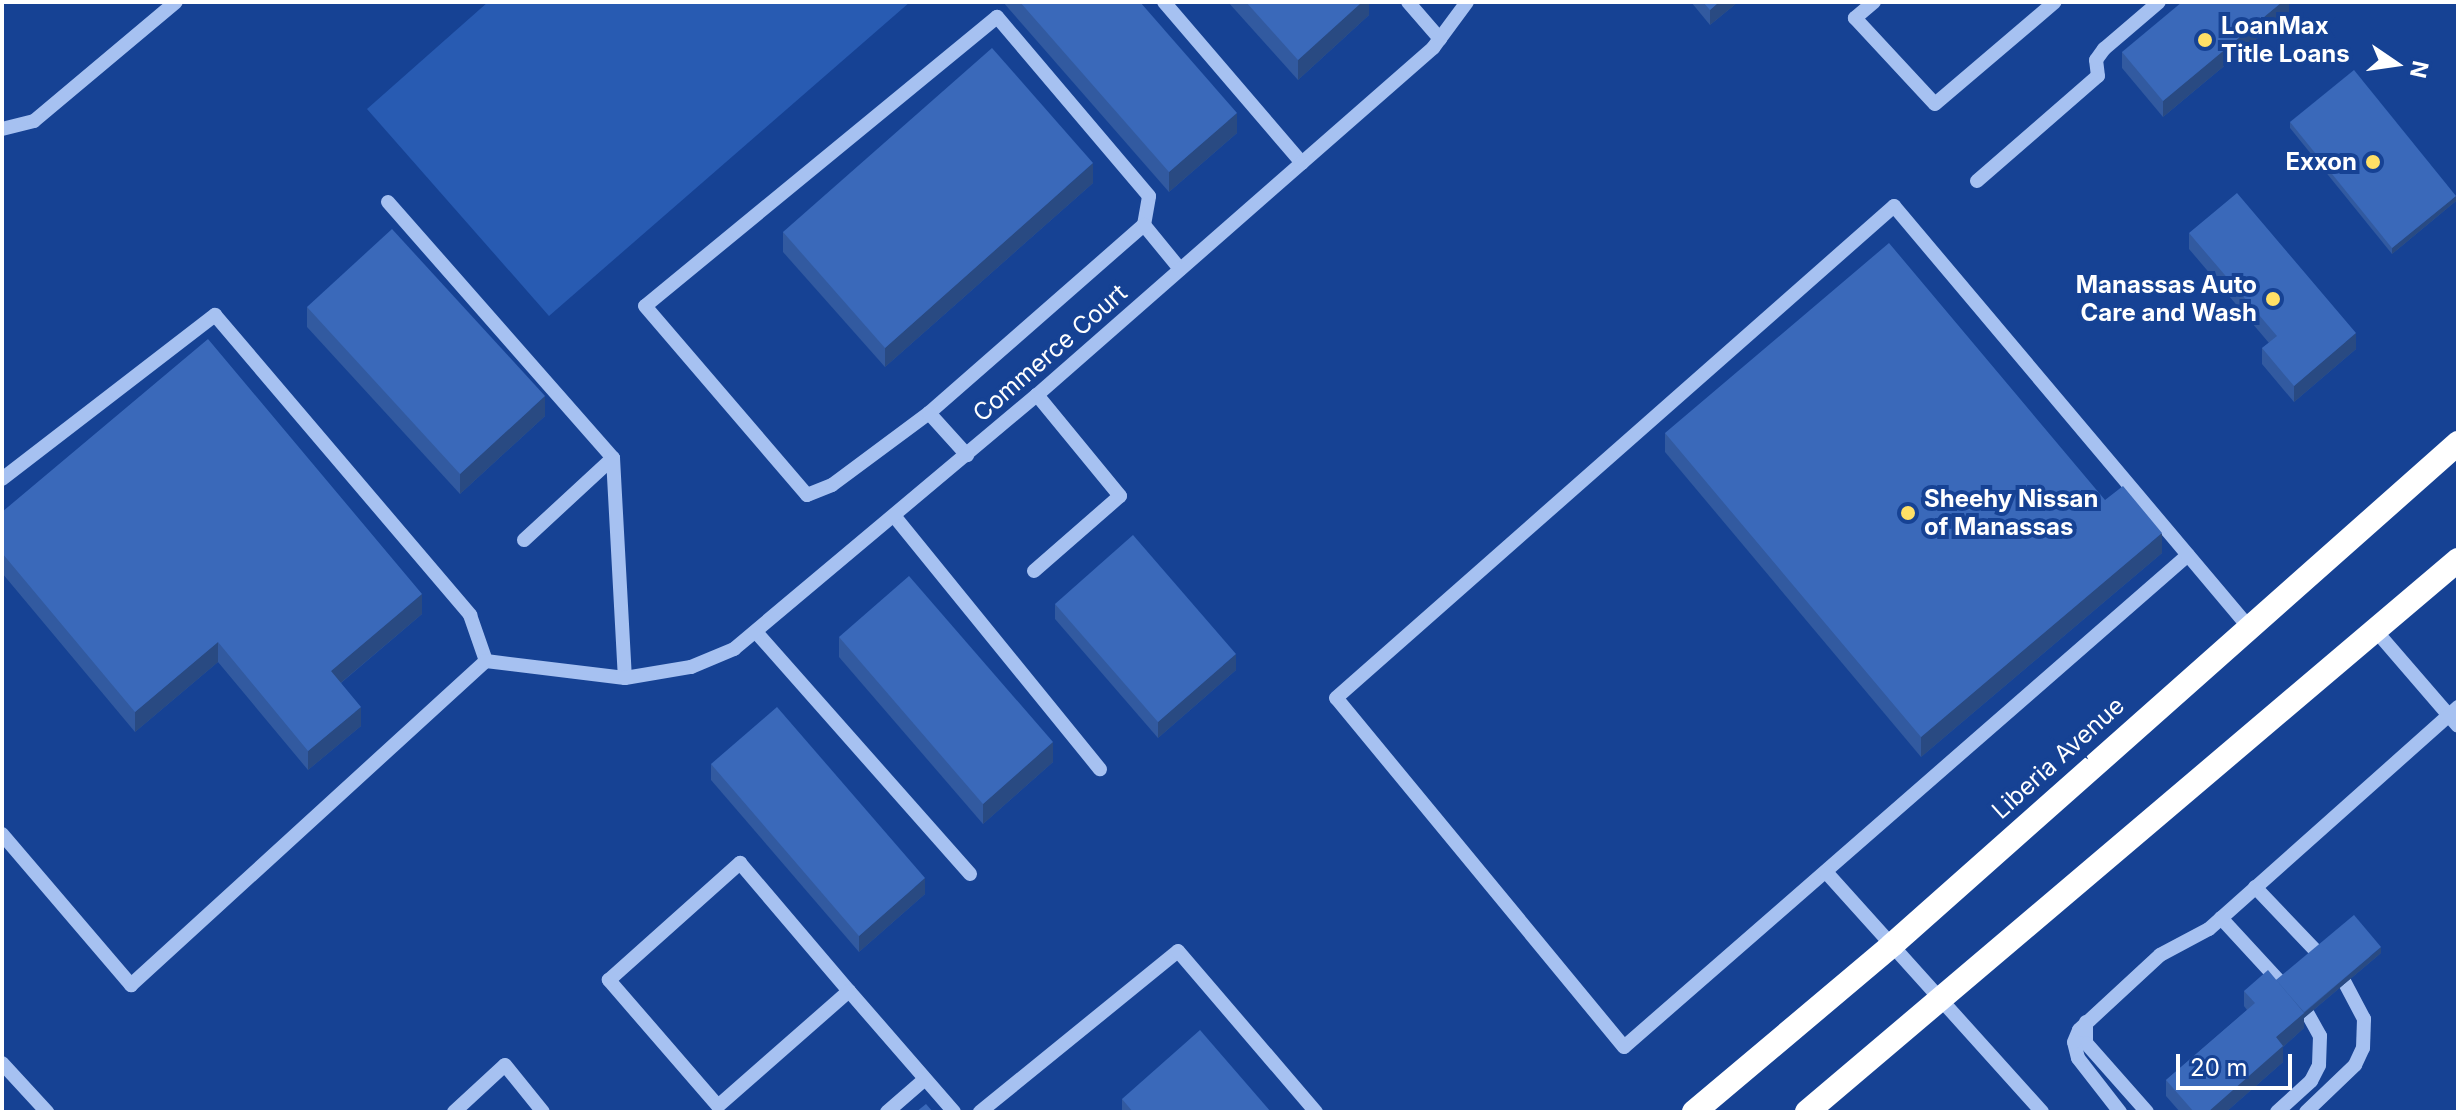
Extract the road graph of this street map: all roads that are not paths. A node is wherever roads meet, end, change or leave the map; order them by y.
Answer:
1 (176, 2) edge
2 (1164, 2) edge
3 (1408, 2) edge
4 (1467, 2) edge
5 (1874, 2) edge
6 (2055, 2) edge
7 (2159, 2) edge
8 (1440, 39) junction
9 (2, 129) edge
10 (1302, 163) junction
11 (1977, 181) dead end
12 (388, 202) dead end
13 (1144, 225) junction
14 (1180, 269) junction
15 (1037, 395) junction
16 (929, 413) junction
17 (2458, 443) edge
18 (967, 455) junction
19 (613, 458) junction
20 (2, 479) edge
21 (895, 517) junction
22 (524, 540) dead end
23 (2188, 555) junction
24 (2458, 560) edge
25 (1034, 571) dead end
26 (2247, 625) junction
27 (2376, 631) junction
28 (756, 632) junction
29 (486, 661) junction
30 (625, 678) junction
31 (2455, 716) edge
32 (1100, 769) dead end
33 (2, 834) edge
34 (1826, 872) junction
35 (970, 874) dead end
36 (2255, 887) junction
37 (2221, 918) junction
38 (1892, 945) junction
39 (2317, 952) edge
40 (2280, 982) edge
41 (2345, 983) edge
42 (849, 991) junction
43 (1940, 998) junction
44 (2308, 1014) edge
45 (2086, 1022) junction
46 (2, 1063) edge
47 (925, 1079) junction
48 (47, 1112) edge
49 (454, 1112) edge
50 (543, 1112) edge
51 (887, 1112) edge
52 (954, 1112) edge
53 (980, 1112) edge
54 (1316, 1112) edge
55 (1694, 1112) edge
56 (1807, 1112) edge
57 (2042, 1112) edge
58 (2120, 1112) edge
59 (2147, 1112) edge
60 (2277, 1112) edge
61 (2306, 1112) edge

1 - 9 lane
2 - 10 lane
3 - 8 lane
4 - 8 lane, Commerce Court
5 - 6 lane
7 - 11 lane
8 - 10 lane, Commerce Court
10 - 14 lane, Commerce Court
12 - 19 lane
13 - 14 lane
13 - 16 lane
13 - 16 lane
14 - 15 lane, Commerce Court
15 - 18 lane, Commerce Court
15 - 25 lane
16 - 18 lane
17 - 26 highway, Liberia Avenue
18 - 21 lane, Commerce Court
19 - 22 lane
19 - 30 lane
20 - 29 lane
21 - 28 lane, Commerce Court
21 - 32 lane
23 - 26 lane
23 - 34 lane
23 - 34 lane
24 - 27 highway
26 - 38 highway, Liberia Avenue
27 - 31 lane
27 - 43 highway
28 - 30 lane, Commerce Court
28 - 35 lane
29 - 30 lane, Commerce Court
29 - 33 lane
31 - 36 lane
34 - 38 lane
36 - 37 lane
36 - 39 lane
37 - 40 lane
37 - 45 lane
38 - 43 lane
38 - 55 highway, Liberia Avenue
41 - 61 lane
42 - 42 lane
42 - 47 lane
43 - 56 highway
43 - 57 lane
44 - 60 lane
45 - 58 lane
45 - 59 lane
46 - 48 lane
47 - 51 lane
47 - 52 lane
49 - 50 lane
53 - 54 lane

